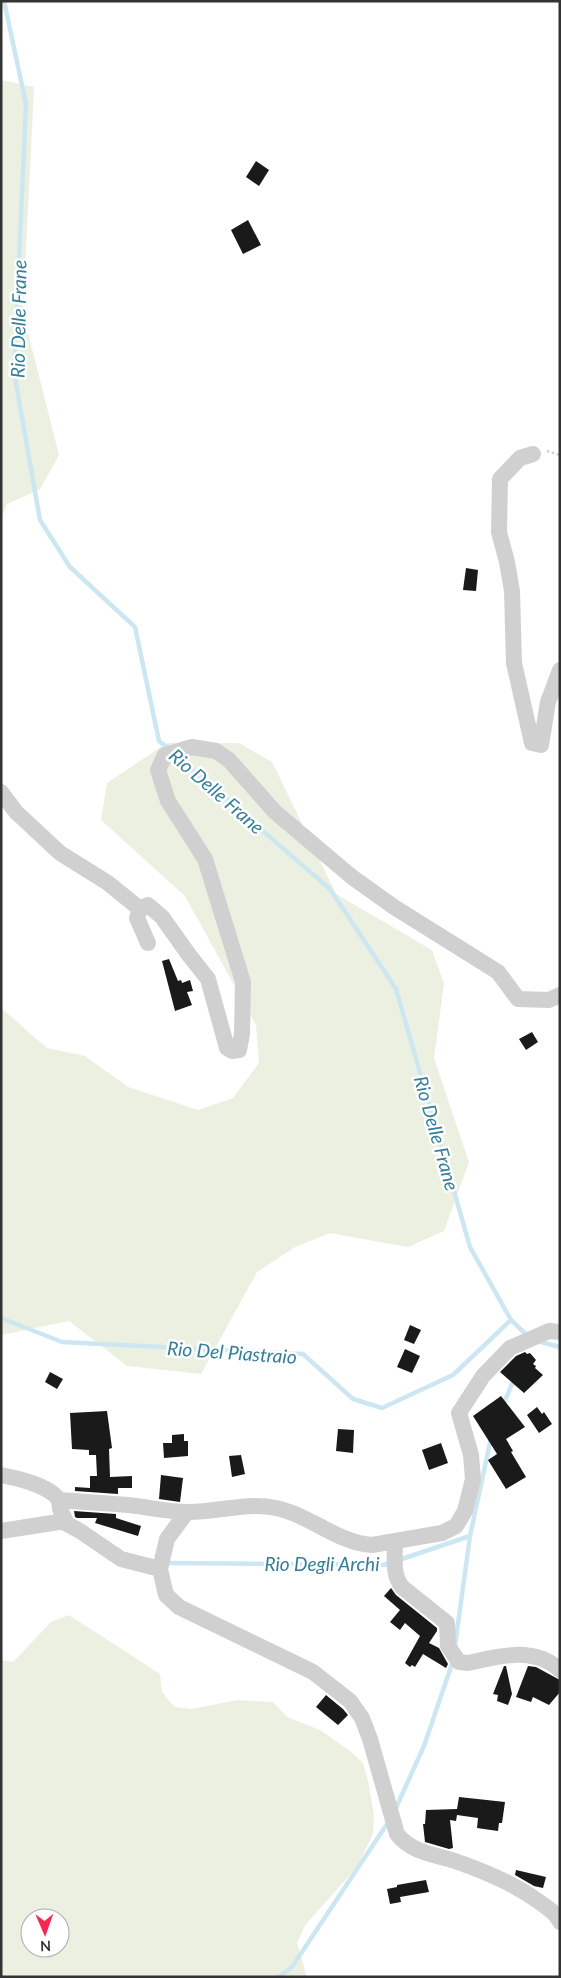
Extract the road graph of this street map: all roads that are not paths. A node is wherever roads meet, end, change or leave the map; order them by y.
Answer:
1 (533, 454) dead end
2 (560, 670) edge
3 (1, 792) edge
4 (140, 909) junction
5 (148, 943) dead end
6 (560, 995) edge
7 (560, 1332) edge
8 (1, 1475) edge
9 (59, 1500) junction
10 (187, 1512) junction
11 (65, 1520) junction
12 (1, 1531) edge
13 (395, 1542) junction
14 (160, 1569) junction
15 (560, 1670) edge
16 (560, 1922) edge

1 - 2 street
3 - 4 street
4 - 5 street
4 - 6 street
7 - 13 street
8 - 9 street
9 - 10 street
9 - 11 street
10 - 13 street
10 - 14 street
11 - 12 street
11 - 14 street
13 - 15 street
14 - 16 street

